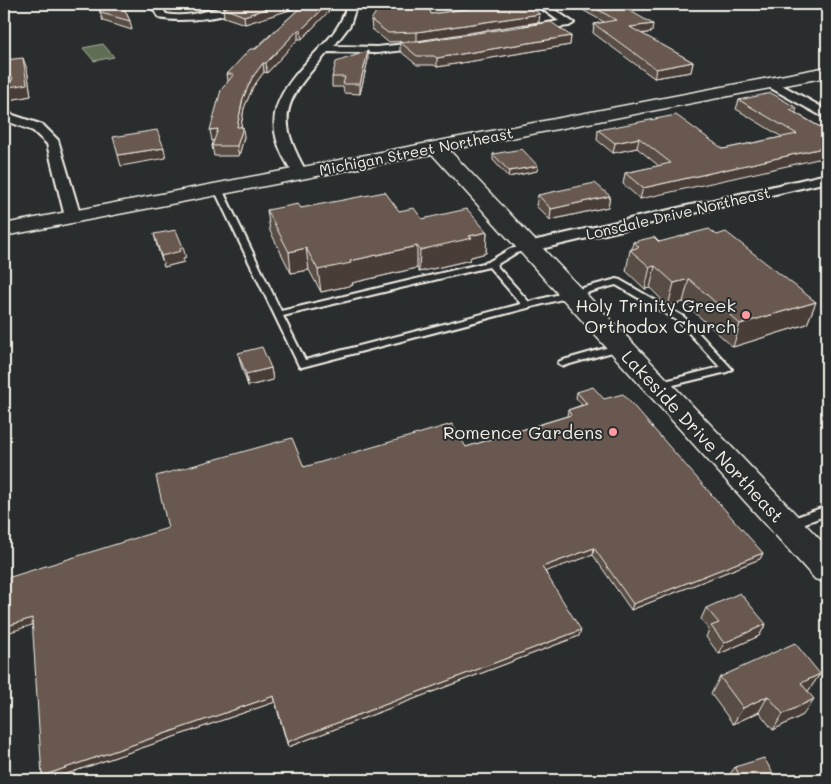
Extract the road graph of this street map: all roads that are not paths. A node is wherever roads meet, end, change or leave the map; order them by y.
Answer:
1 (155, 4) edge
2 (246, 4) edge
3 (352, 4) edge
4 (540, 4) edge
5 (518, 30) edge
6 (435, 43) edge
7 (325, 49) junction
8 (827, 72) edge
9 (770, 83) junction
10 (827, 115) edge
11 (7, 120) edge
12 (436, 147) junction
13 (300, 173) junction
14 (827, 178) edge
15 (218, 189) junction
16 (73, 217) junction
17 (4, 230) edge
18 (528, 247) junction
19 (491, 264) junction
20 (572, 294) junction
21 (527, 306) junction
22 (278, 314) junction
23 (620, 347) junction
24 (563, 363) dead end
25 (657, 386) junction
26 (827, 510) edge
27 (786, 525) junction
28 (827, 569) edge

1 - 2 street
3 - 7 street
4 - 5 street
6 - 7 street
7 - 13 street
8 - 9 main road, Michigan Street Northeast
9 - 10 street
9 - 12 main road, Michigan Street Northeast
11 - 16 street
12 - 13 main road, Michigan Street Northeast
12 - 18 main road, Lakeside Drive Northeast
13 - 15 main road, Michigan Street Northeast
14 - 18 street, Lonsdale Drive Northeast
15 - 16 main road, Michigan Street Northeast
15 - 22 lane
16 - 17 main road, Michigan Street Northeast
18 - 19 lane
18 - 20 main road, Lakeside Drive Northeast
19 - 21 lane
19 - 22 lane
20 - 21 lane
20 - 23 main road, Lakeside Drive Northeast
20 - 25 lane
21 - 22 lane
23 - 24 lane
23 - 25 main road, Lakeside Drive Northeast
25 - 27 main road, Lakeside Drive Northeast
26 - 27 lane
27 - 28 main road, Lakeside Drive Northeast

